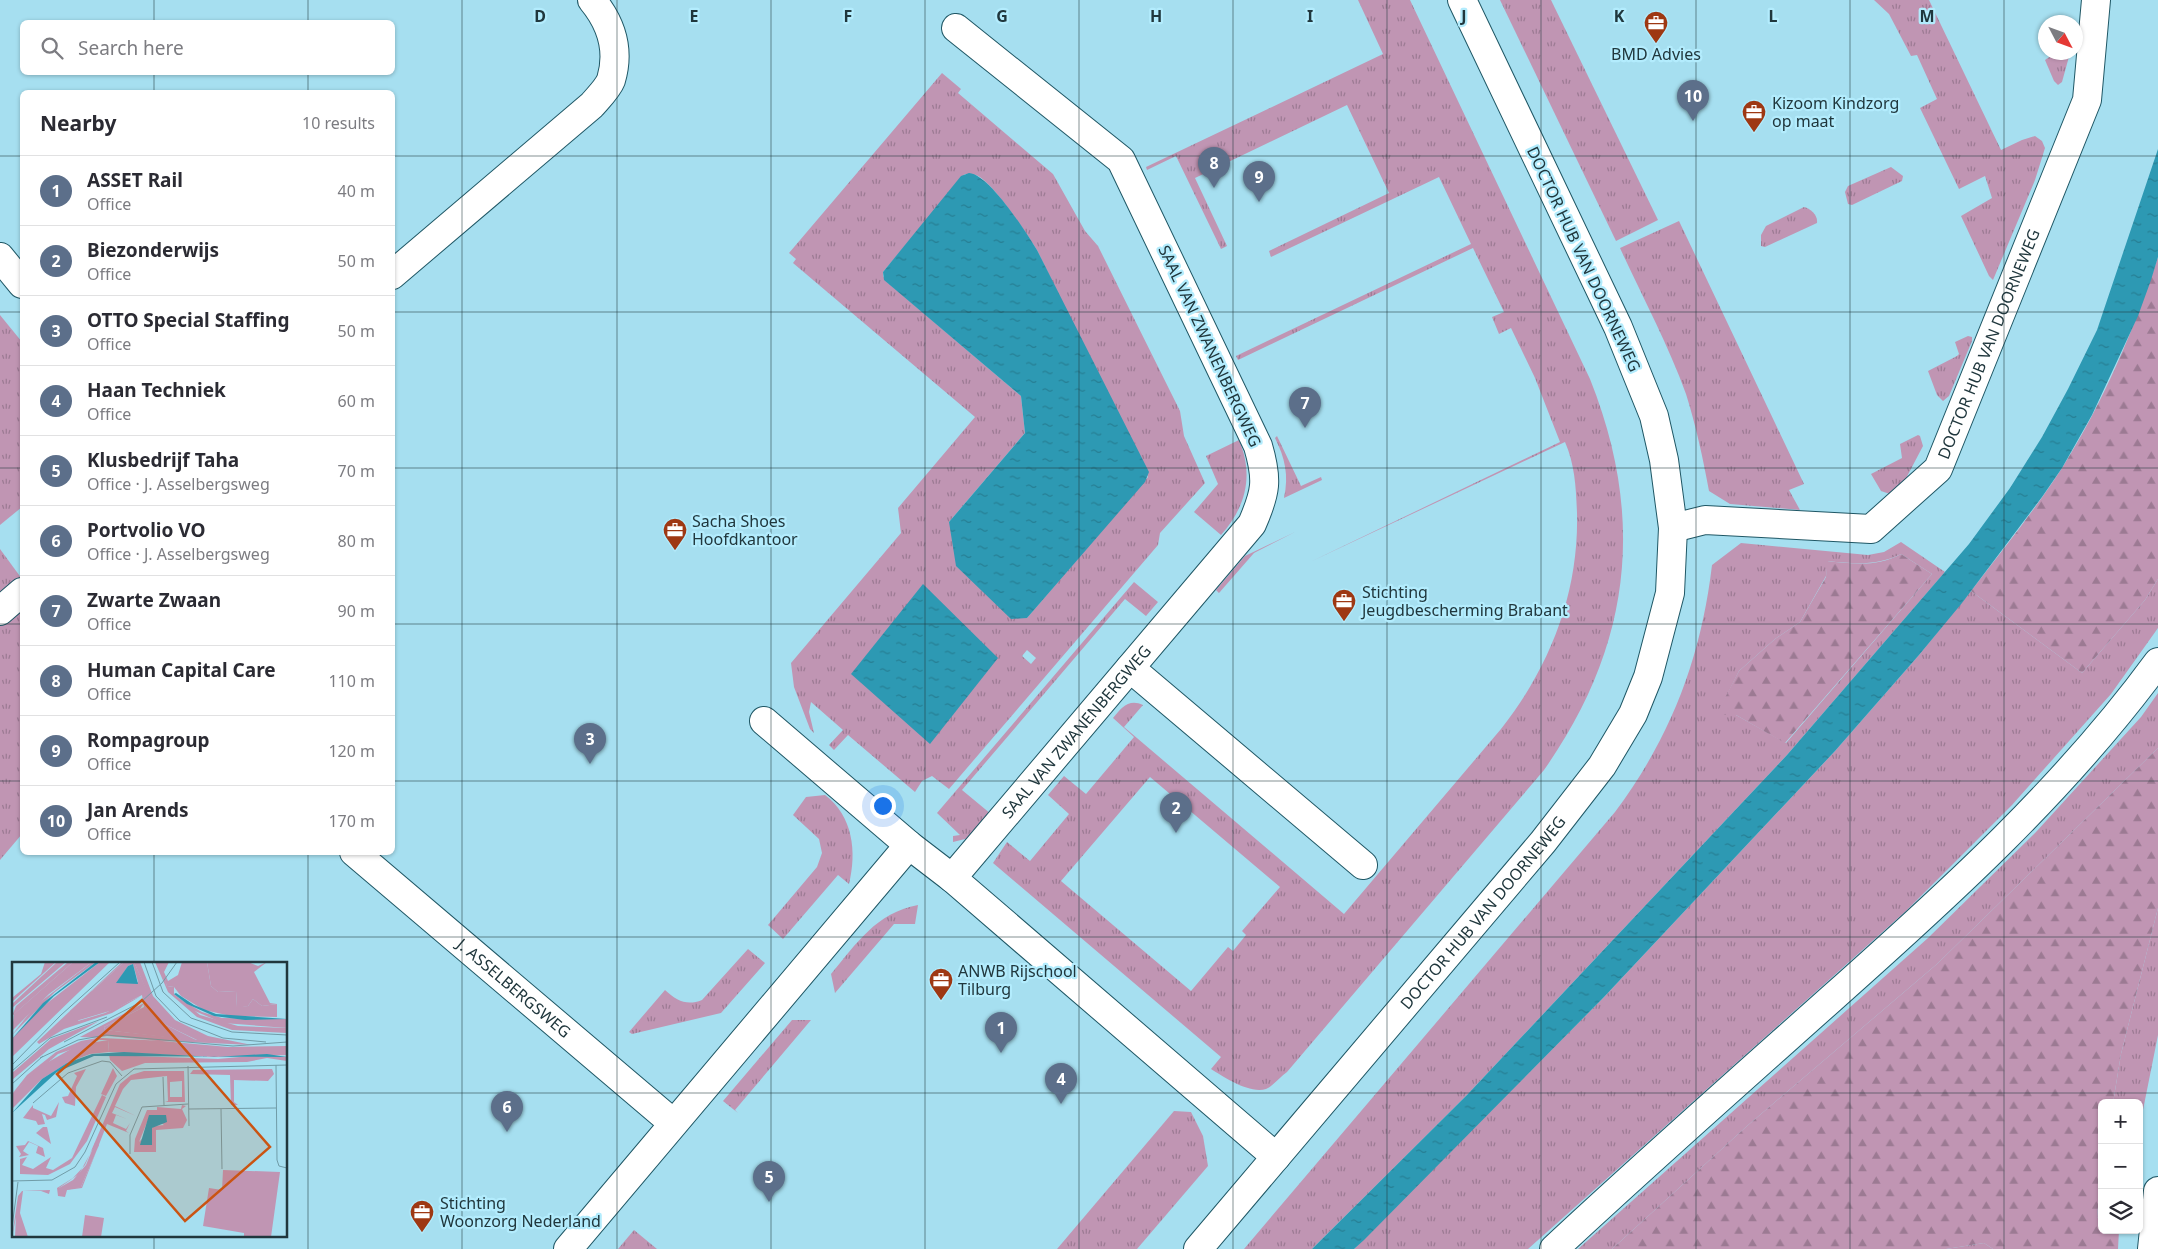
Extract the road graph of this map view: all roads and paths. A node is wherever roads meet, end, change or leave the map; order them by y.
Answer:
1 (592, 0) edge
2 (1462, 0) edge
3 (2096, 0) edge
4 (956, 28) dead end
5 (0, 257) edge
6 (395, 272) edge
7 (20, 282) edge
8 (1673, 528) junction
9 (20, 594) edge
10 (0, 611) edge
11 (2158, 662) edge
12 (1130, 668) junction
13 (764, 721) dead end
14 (909, 845) junction
15 (358, 855) edge
16 (1363, 865) dead end
17 (952, 878) junction
18 (673, 1124) junction
19 (1276, 1157) junction
20 (2158, 1190) edge
21 (568, 1249) edge
22 (1198, 1249) edge
23 (1554, 1249) edge
24 (2152, 1249) edge

1 - 6 street
2 - 8 street, DOCTOR HUB VAN DOORNEWEG
3 - 8 street, DOCTOR HUB VAN DOORNEWEG
4 - 12 street, SAAL VAN ZWANENBERGWEG
5 - 7 street
8 - 19 street, DOCTOR HUB VAN DOORNEWEG
9 - 10 street
11 - 23 street
12 - 16 street
12 - 17 street, SAAL VAN ZWANENBERGWEG
13 - 14 street
14 - 17 street
14 - 18 street
15 - 18 street, J. ASSELBERGSWEG
17 - 19 street
18 - 21 street
19 - 22 street, DOCTOR HUB VAN DOORNEWEG
20 - 24 street

